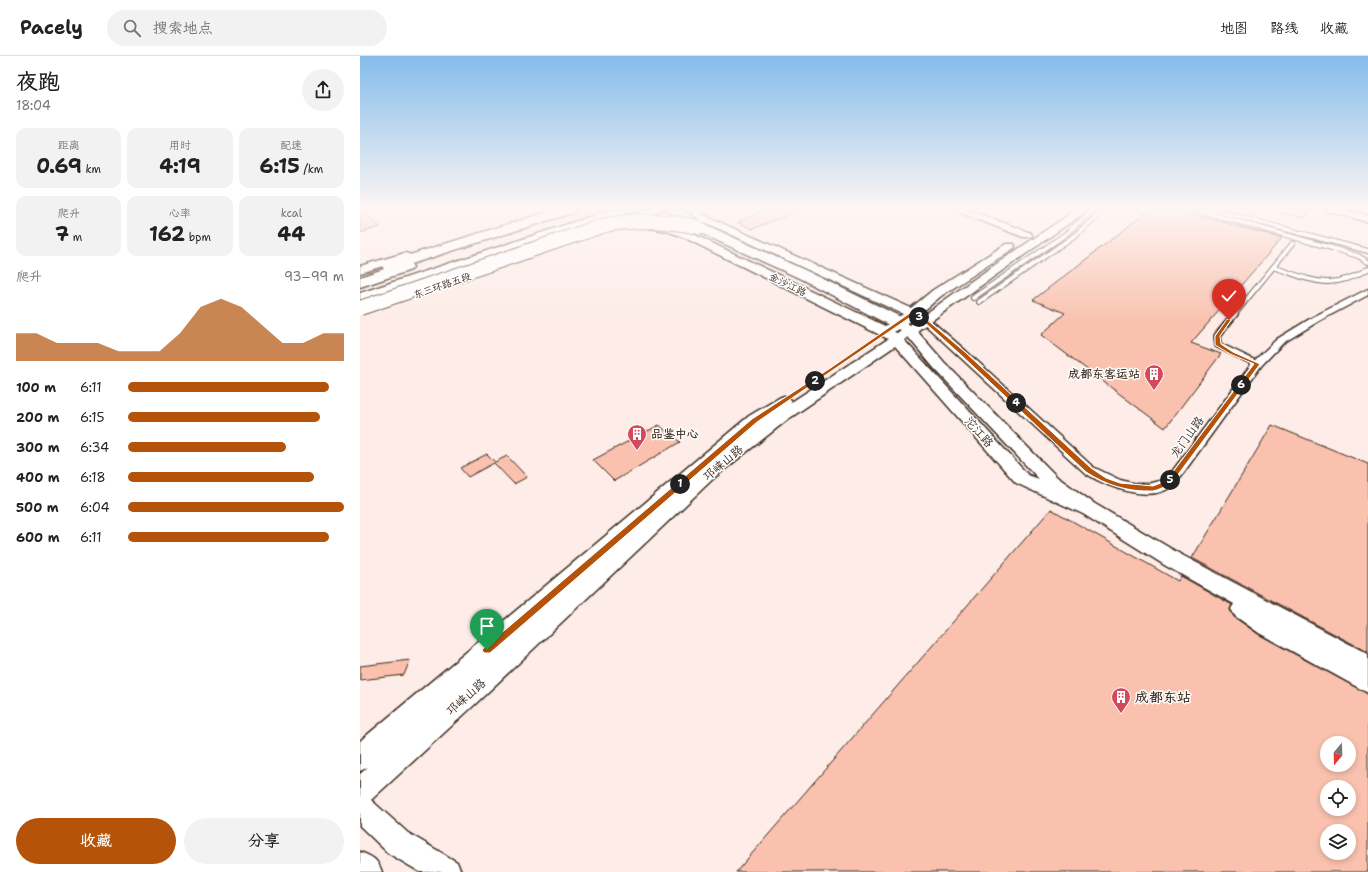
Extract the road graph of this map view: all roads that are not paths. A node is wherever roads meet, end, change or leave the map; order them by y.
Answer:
1 (434, 247) edge
2 (451, 247) edge
3 (469, 247) edge
4 (513, 247) edge
5 (541, 247) edge
6 (550, 247) edge
7 (716, 247) edge
8 (743, 247) edge
9 (768, 247) edge
10 (1008, 247) edge
11 (1028, 247) edge
12 (1047, 247) edge
13 (1058, 247) edge
14 (1290, 247) edge
15 (1329, 247) edge
16 (1353, 247) edge
17 (1368, 251) edge
18 (1368, 262) edge
19 (1273, 267) junction
20 (1368, 269) edge
21 (360, 270) edge
22 (360, 276) edge
23 (360, 282) edge
24 (1368, 292) edge
25 (360, 298) edge
26 (973, 298) dead end
27 (979, 302) dead end
28 (360, 308) edge
29 (360, 313) edge
30 (905, 326) junction
31 (1257, 364) junction
32 (1173, 560) junction
33 (1368, 666) edge
34 (1368, 682) edge
35 (360, 758) edge
36 (360, 792) edge
37 (360, 808) edge
38 (360, 866) edge
39 (368, 872) edge
40 (447, 872) edge

1 - 21 street
2 - 22 highway
3 - 23 highway
4 - 25 highway, 东三环路五段
5 - 28 highway, bridge
6 - 29 street, 东三环路五段
7 - 30 street, 金沙江路
8 - 30 highway
9 - 30 street
10 - 30 street, 邛崃山路
11 - 30 street, 邛崃山路
12 - 26 lane
13 - 27 lane
14 - 19 lane
15 - 18 lane
16 - 17 lane
19 - 20 lane
19 - 31 lane
24 - 31 street, 龙门山路
30 - 31 street, 龙门山路
30 - 32 street
30 - 35 street, 邛崃山路
30 - 36 street, 邛崃山路
32 - 33 street
32 - 34 street
37 - 40 street
38 - 39 street

